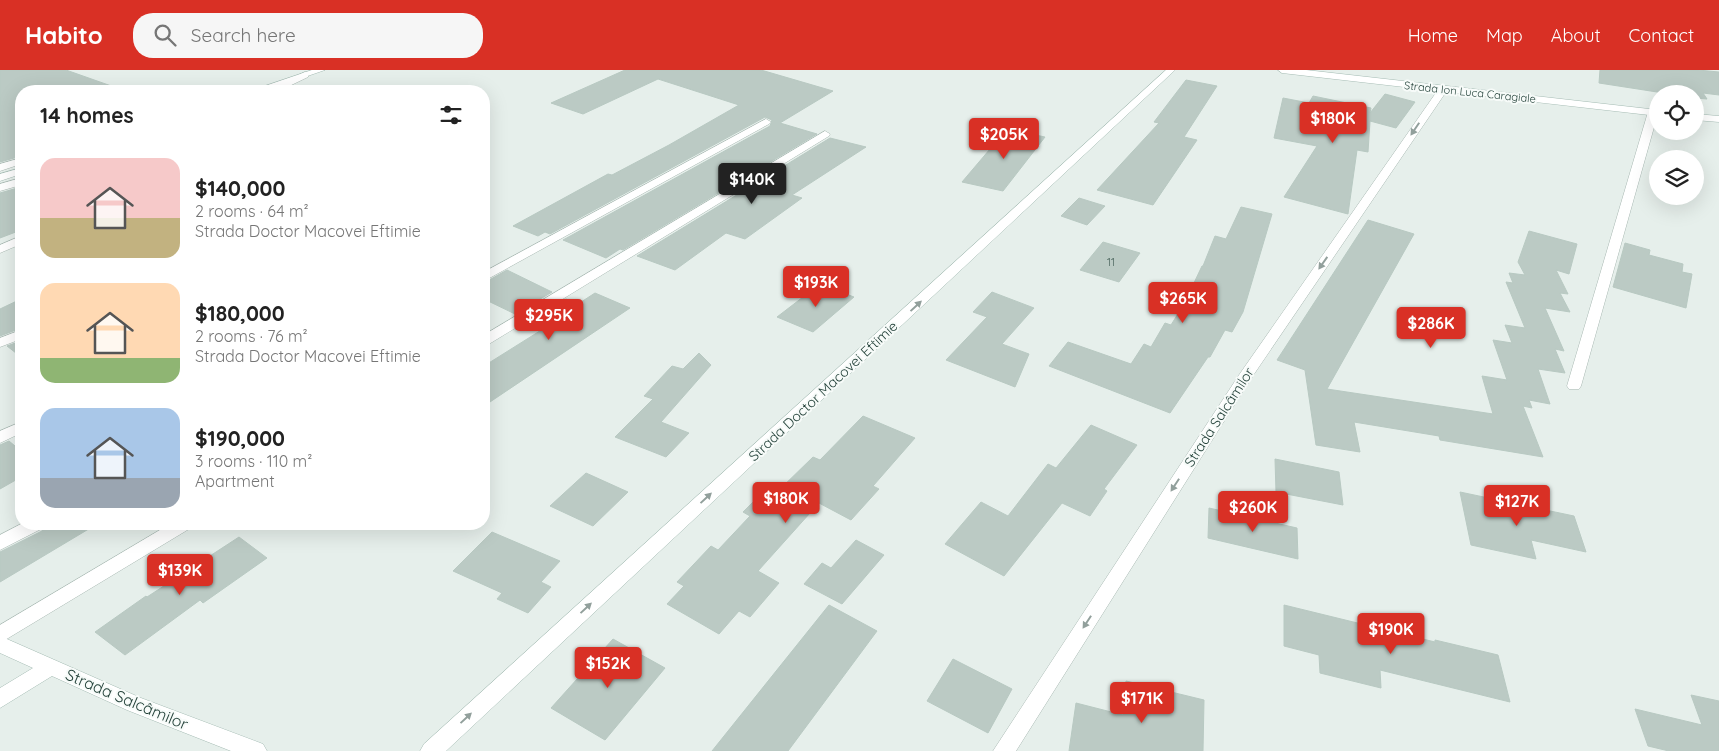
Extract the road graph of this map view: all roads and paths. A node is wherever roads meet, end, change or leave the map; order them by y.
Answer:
1 (321, 70) edge
2 (1171, 70) edge
3 (1282, 70) edge
4 (305, 75) junction
5 (274, 85) edge
6 (284, 85) edge
7 (1443, 89) junction
8 (1649, 111) edge
9 (1704, 118) edge
10 (1719, 119) edge
11 (766, 122) dead end
12 (1649, 132) edge
13 (825, 134) dead end
14 (15, 163) edge
15 (0, 168) edge
16 (15, 173) edge
17 (0, 178) edge
18 (15, 183) edge
19 (0, 188) edge
20 (15, 243) edge
21 (0, 249) edge
22 (490, 274) edge
23 (15, 337) edge
24 (490, 337) edge
25 (0, 343) edge
26 (1574, 386) dead end
27 (15, 431) edge
28 (0, 438) edge
29 (24, 530) edge
30 (173, 530) edge
31 (0, 543) edge
32 (0, 635) edge
33 (0, 644) edge
34 (50, 667) junction
35 (0, 699) edge
36 (256, 751) edge
37 (430, 751) edge
38 (1004, 751) edge

1 - 4 street
37 -> 2 street, Strada Doctor Macovei Eftimie
3 - 7 street, Strada Ion Luca Caragiale
4 - 5 street
4 - 6 street
7 - 8 street, Strada Ion Luca Caragiale
7 -> 38 street, Strada Salcâmilor
9 - 10 street
11 - 22 street
12 - 26 street
13 - 24 street
14 - 15 street
16 - 17 street
18 - 19 street
20 - 21 street
23 - 25 street
27 - 28 street
29 - 31 street
30 - 32 street
33 - 34 street, Strada Salcâmilor
34 - 35 street
34 - 36 street, Strada Salcâmilor

